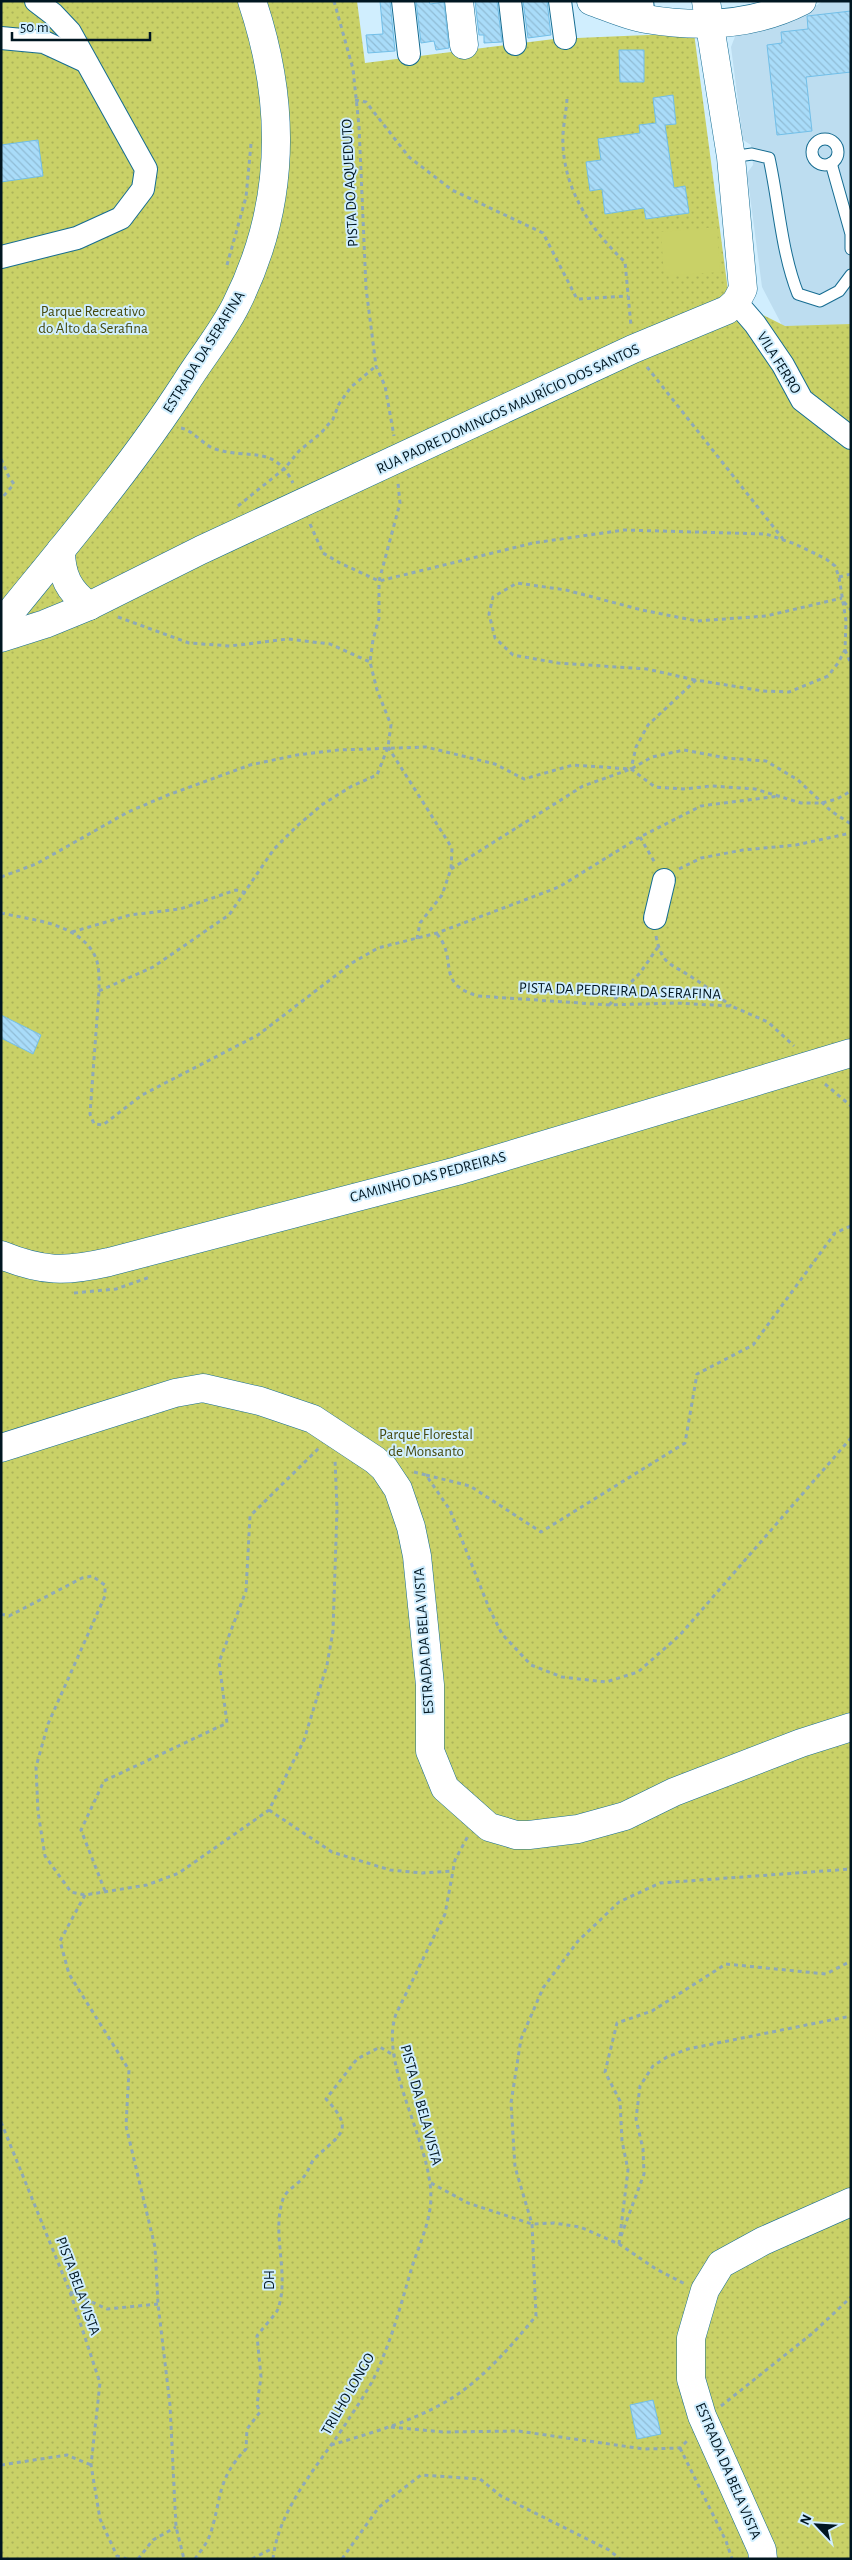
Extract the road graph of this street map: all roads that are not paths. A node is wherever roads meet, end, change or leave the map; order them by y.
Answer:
1 (36, 1) edge
2 (252, 1) edge
3 (403, 1) edge
4 (459, 1) edge
5 (510, 1) edge
6 (560, 1) edge
7 (591, 1) edge
8 (802, 1) edge
9 (643, 10) edge
10 (708, 13) edge
11 (1, 38) edge
12 (565, 38) dead end
13 (515, 44) dead end
14 (464, 45) dead end
15 (409, 54) dead end
16 (85, 60) junction
17 (731, 158) junction
18 (831, 163) dead end
19 (851, 249) edge
20 (1, 257) edge
21 (851, 275) edge
22 (736, 302) junction
23 (851, 438) edge
24 (61, 550) junction
25 (90, 606) junction
26 (1, 624) edge
27 (1, 638) edge
28 (664, 877) road end
29 (655, 925) road end
30 (851, 1053) edge
31 (1, 1256) edge
32 (1, 1448) edge
33 (851, 1726) edge
34 (851, 2202) edge
35 (763, 2559) edge

1 - 16 street
2 - 24 street, ESTRADA DA SERAFINA
3 - 15 street
4 - 14 street
5 - 13 street
6 - 12 street
7 - 9 street
8 - 10 street
9 - 10 street
10 - 17 street
11 - 16 street
16 - 20 street
17 - 21 lane
17 - 22 street
18 - 19 lane
22 - 23 street, VILA FERRO
22 - 25 street, RUA PADRE DOMINGOS MAURÍCIO DOS SANTOS
24 - 25 street
24 - 26 street, ESTRADA DA SERAFINA
25 - 27 street, RUA PADRE DOMINGOS MAURÍCIO DOS SANTOS
28 - 29 street
30 - 31 street, CAMINHO DAS PEDREIRAS
32 - 33 street, ESTRADA DA BELA VISTA
34 - 35 street, ESTRADA DA BELA VISTA

